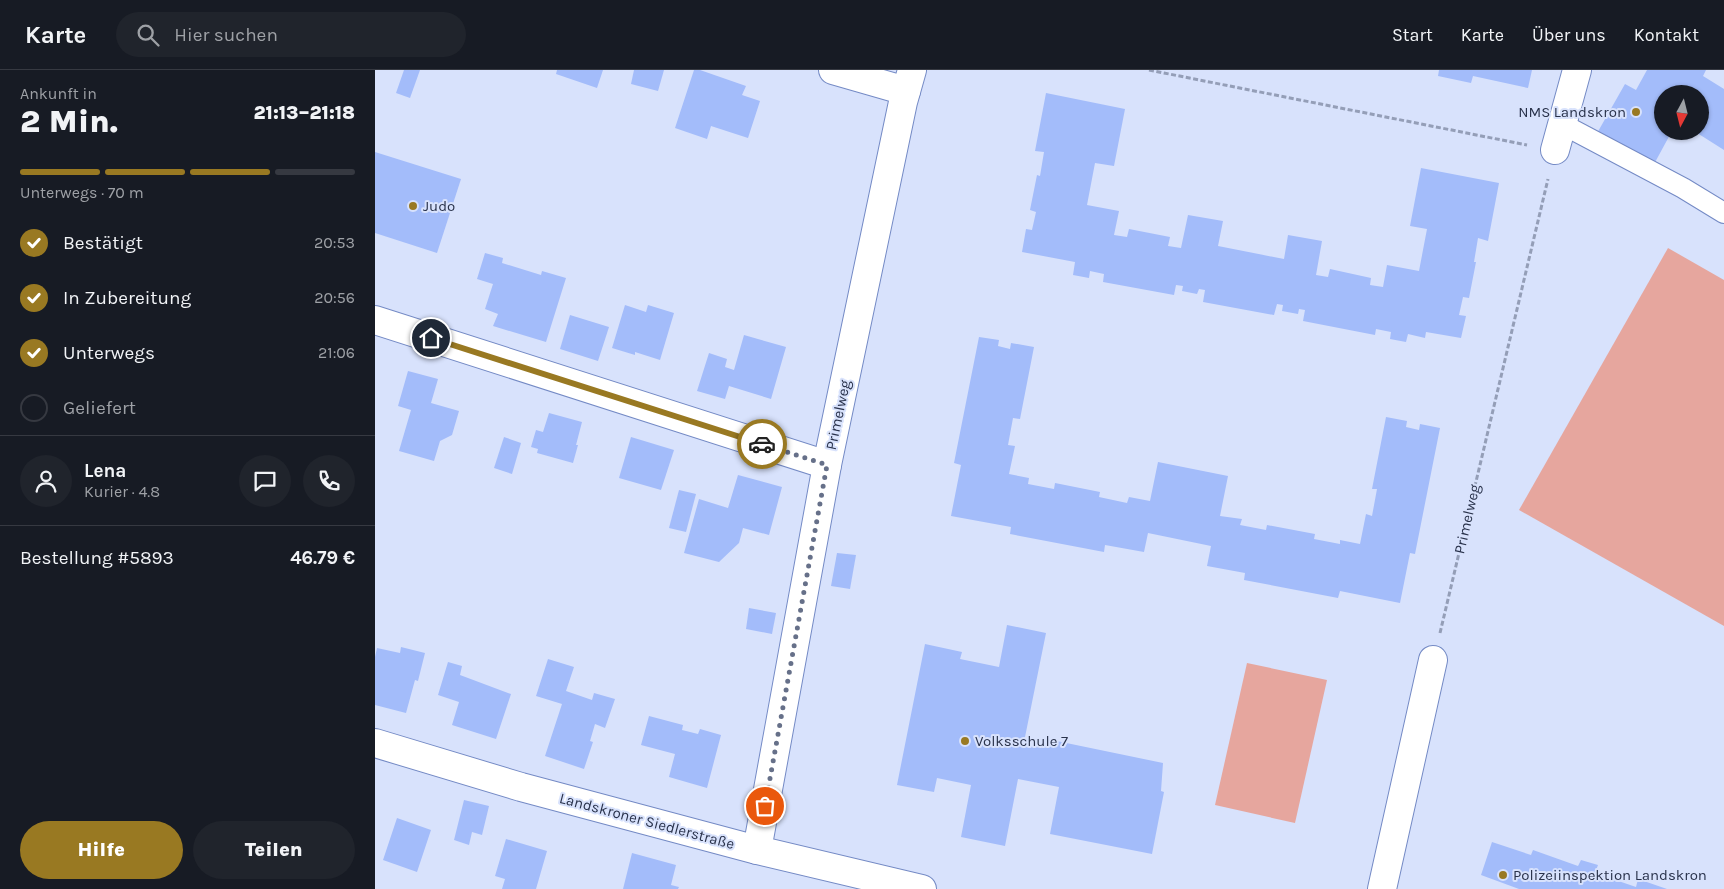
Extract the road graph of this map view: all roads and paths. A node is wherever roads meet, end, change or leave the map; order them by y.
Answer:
1 (833, 70) edge
2 (1149, 70) edge
3 (1577, 70) edge
4 (909, 80) edge
5 (1558, 137) junction
6 (1724, 212) edge
7 (375, 320) edge
8 (827, 465) junction
9 (1433, 660) joint
10 (375, 743) edge
11 (757, 850) junction
12 (922, 889) edge
13 (1382, 889) edge

1 - 4 street
2 - 5 path
3 - 5 street
4 - 8 street, Primelweg
5 - 6 lane
5 - 9 path, Primelweg
7 - 8 street
8 - 11 street, Primelweg
9 - 13 street
10 - 11 street, Landskroner Siedlerstraße
11 - 12 street, Landskroner Siedlerstraße

